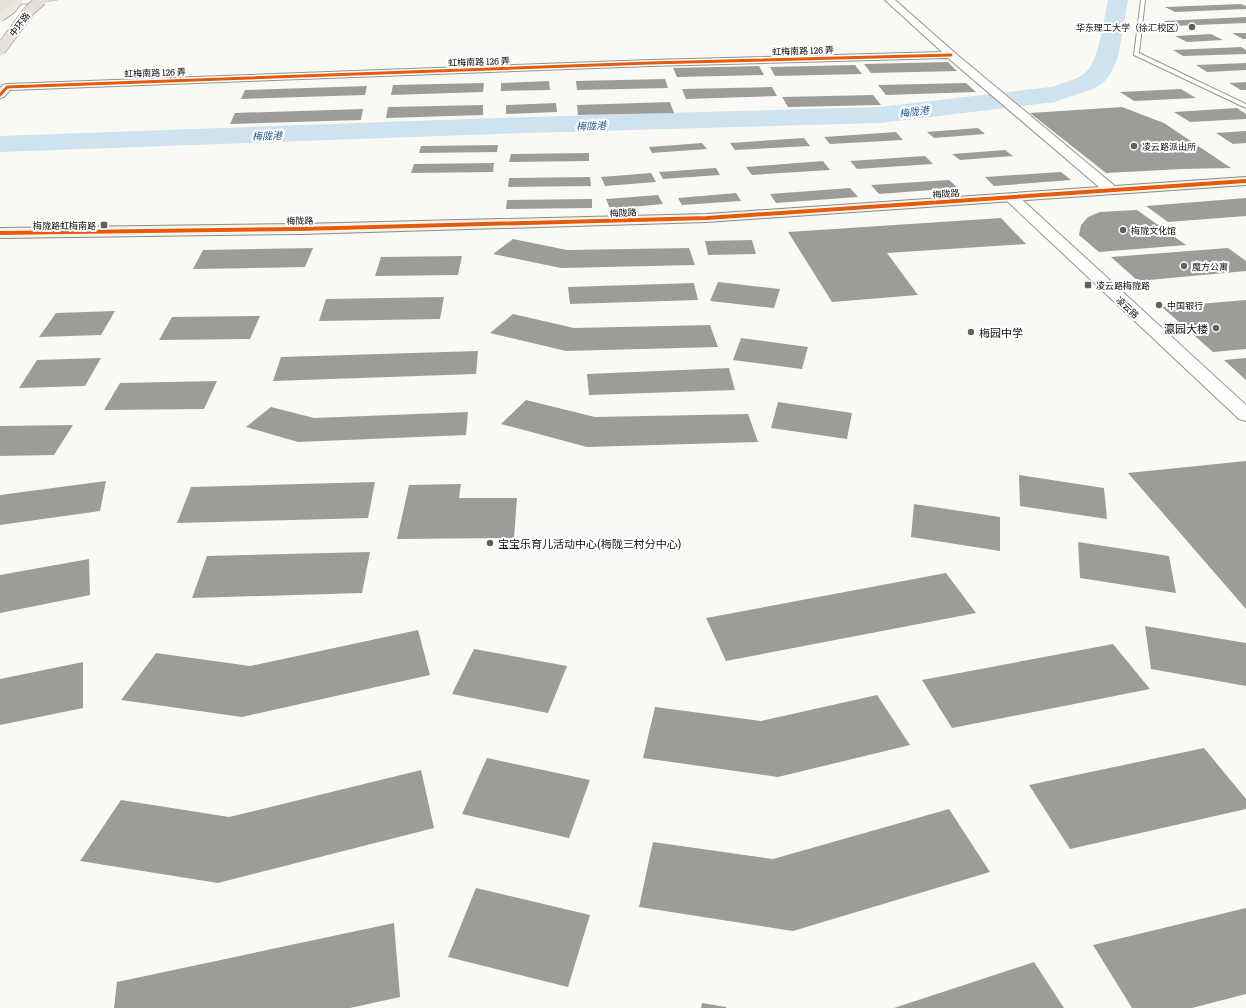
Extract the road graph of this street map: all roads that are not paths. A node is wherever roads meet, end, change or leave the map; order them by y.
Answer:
1 (8, 0) edge
2 (17, 0) edge
3 (41, 0) edge
4 (890, 0) edge
5 (1143, 0) edge
6 (0, 7) edge
7 (0, 15) edge
8 (0, 50) edge
9 (952, 55) junction
10 (3, 91) edge
11 (1246, 106) edge
12 (1246, 181) edge
13 (1111, 190) junction
14 (1012, 198) junction
15 (0, 233) edge
16 (1246, 415) edge

1 - 6 highway, bridge
1 - 7 main road, bridge
2 - 7 main road, bridge
3 - 8 highway, 中环路, bridge
4 - 9 street
5 - 11 lane
9 - 10 street, 虹梅南路 126 弄
9 - 13 street
12 - 13 street, 梅陇路
13 - 14 street, 梅陇路
14 - 15 street, 梅陇路
14 - 16 street, 凌云路

